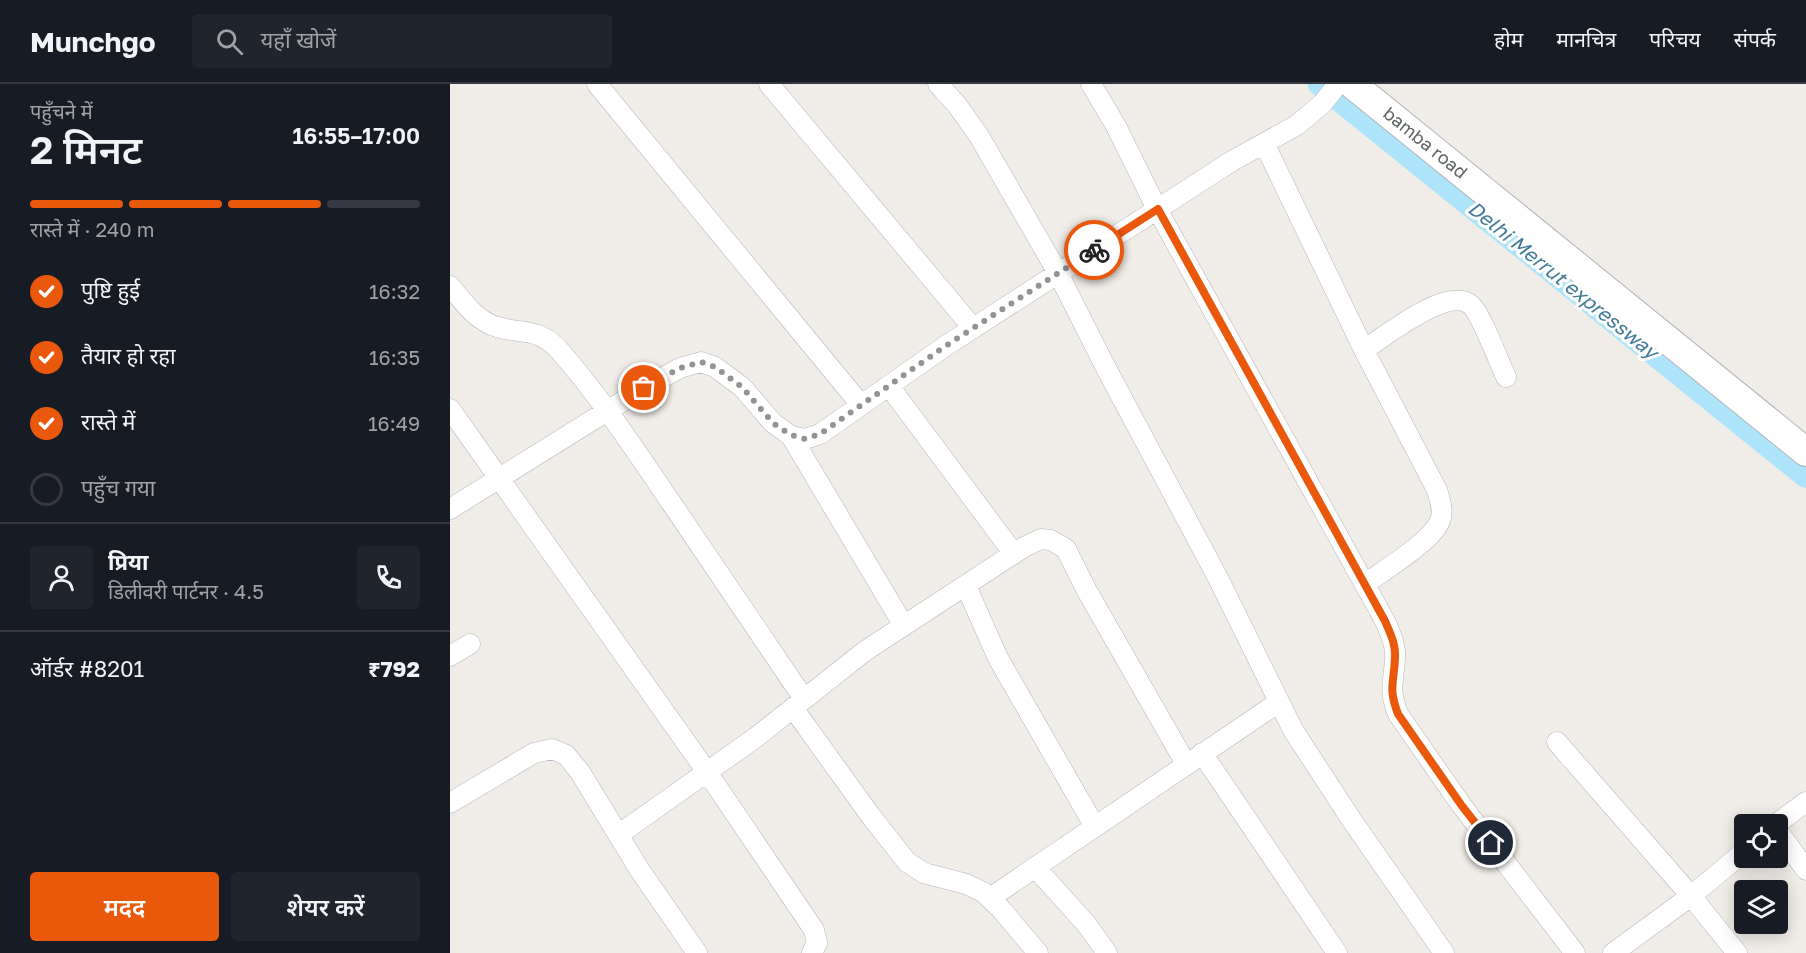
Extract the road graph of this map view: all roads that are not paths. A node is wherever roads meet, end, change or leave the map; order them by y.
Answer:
1 (597, 84) edge
2 (769, 84) edge
3 (938, 84) edge
4 (1091, 84) edge
5 (1338, 84) edge
6 (1352, 84) edge
7 (1264, 143) junction
8 (1158, 209) junction
9 (1058, 273) junction
10 (450, 286) edge
11 (973, 328) junction
12 (1364, 350) junction
13 (1506, 377) dead end
14 (889, 386) junction
15 (861, 405) junction
16 (450, 409) edge
17 (608, 410) junction
18 (791, 435) junction
19 (1806, 452) edge
20 (500, 478) junction
21 (450, 509) edge
22 (1014, 554) junction
23 (1365, 584) junction
24 (966, 586) junction
25 (904, 626) junction
26 (470, 644) dead end
27 (450, 656) edge
28 (1279, 702) junction
29 (799, 703) junction
30 (1557, 742) dead end
31 (1194, 758) junction
32 (707, 772) junction
33 (1806, 802) edge
34 (450, 803) edge
35 (1788, 815) edge
36 (1095, 827) junction
37 (618, 835) junction
38 (1788, 845) edge
39 (1734, 860) edge
40 (1035, 867) junction
41 (1806, 870) edge
42 (1691, 896) junction
43 (990, 898) junction
44 (697, 953) edge
45 (812, 953) edge
46 (1038, 953) edge
47 (1107, 953) edge
48 (1337, 953) edge
49 (1444, 953) edge
50 (1575, 953) edge
51 (1613, 953) edge
52 (1737, 953) edge

1 - 15 street
2 - 11 street
3 - 9 street
4 - 8 street
5 - 7 street
6 - 19 street, bamba road
7 - 8 street
7 - 12 street
8 - 9 street
8 - 23 street
9 - 11 street
9 - 28 street
10 - 17 street
11 - 14 street
12 - 13 street
12 - 23 street
14 - 15 street
14 - 22 street
15 - 18 street
16 - 20 street
17 - 18 street
17 - 20 street
17 - 29 street
18 - 25 street
20 - 21 street
20 - 32 street
22 - 24 street
22 - 31 street
23 - 50 street
24 - 25 street
24 - 36 street
25 - 29 street
26 - 27 street
28 - 31 street
28 - 49 street
29 - 32 street
29 - 43 street
30 - 42 street
31 - 36 street
31 - 48 street
32 - 37 street
32 - 45 street
33 - 35 street
34 - 37 street
36 - 40 street
37 - 44 street
38 - 41 street
39 - 42 street
40 - 43 street
40 - 47 street
42 - 51 street
42 - 52 street
43 - 46 street

